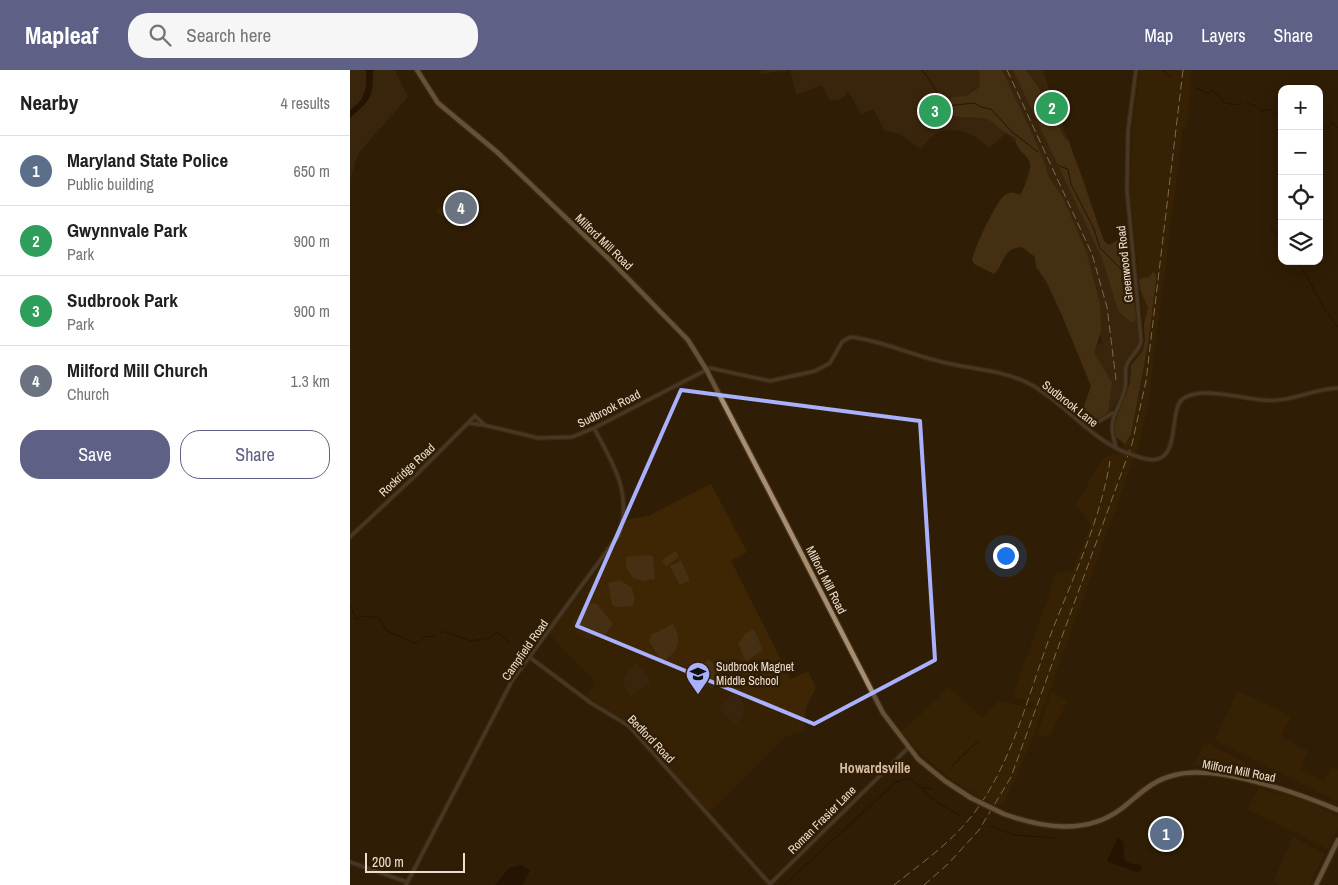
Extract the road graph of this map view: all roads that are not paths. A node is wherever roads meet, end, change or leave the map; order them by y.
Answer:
1 (417, 70) edge
2 (1136, 70) edge
3 (706, 369) junction
4 (1338, 388) edge
5 (1114, 412) junction
6 (475, 416) joint
7 (1081, 422) junction
8 (468, 423) junction
9 (484, 424) junction
10 (594, 428) junction
11 (1116, 448) junction
12 (350, 537) edge
13 (528, 656) junction
14 (908, 748) junction
15 (1338, 810) edge
16 (1338, 840) edge
17 (350, 862) edge
18 (407, 884) edge
19 (770, 884) edge
20 (1316, 885) edge

1 - 3 main road, Milford Mill Road
2 - 5 street, Greenwood Road
3 - 7 street, Sudbrook Lane
3 - 10 street, Sudbrook Road
3 - 14 main road, Milford Mill Road
4 - 11 street, Sudbrook Lane, bridge
5 - 7 street
5 - 11 street, Greenwood Road
6 - 8 street, Rockridge Road
6 - 9 street, Sudbrook Road
7 - 11 street, Sudbrook Lane
8 - 9 street, Sudbrook Road
8 - 12 street, Rockridge Road
9 - 10 street, Sudbrook Road
10 - 13 street, Campfield Road
13 - 18 street, Campfield Road
13 - 19 street, Bedford Road
14 - 15 main road, Milford Mill Road, bridge
14 - 19 street, Roman Frasier Lane
16 - 20 main road
17 - 18 street

